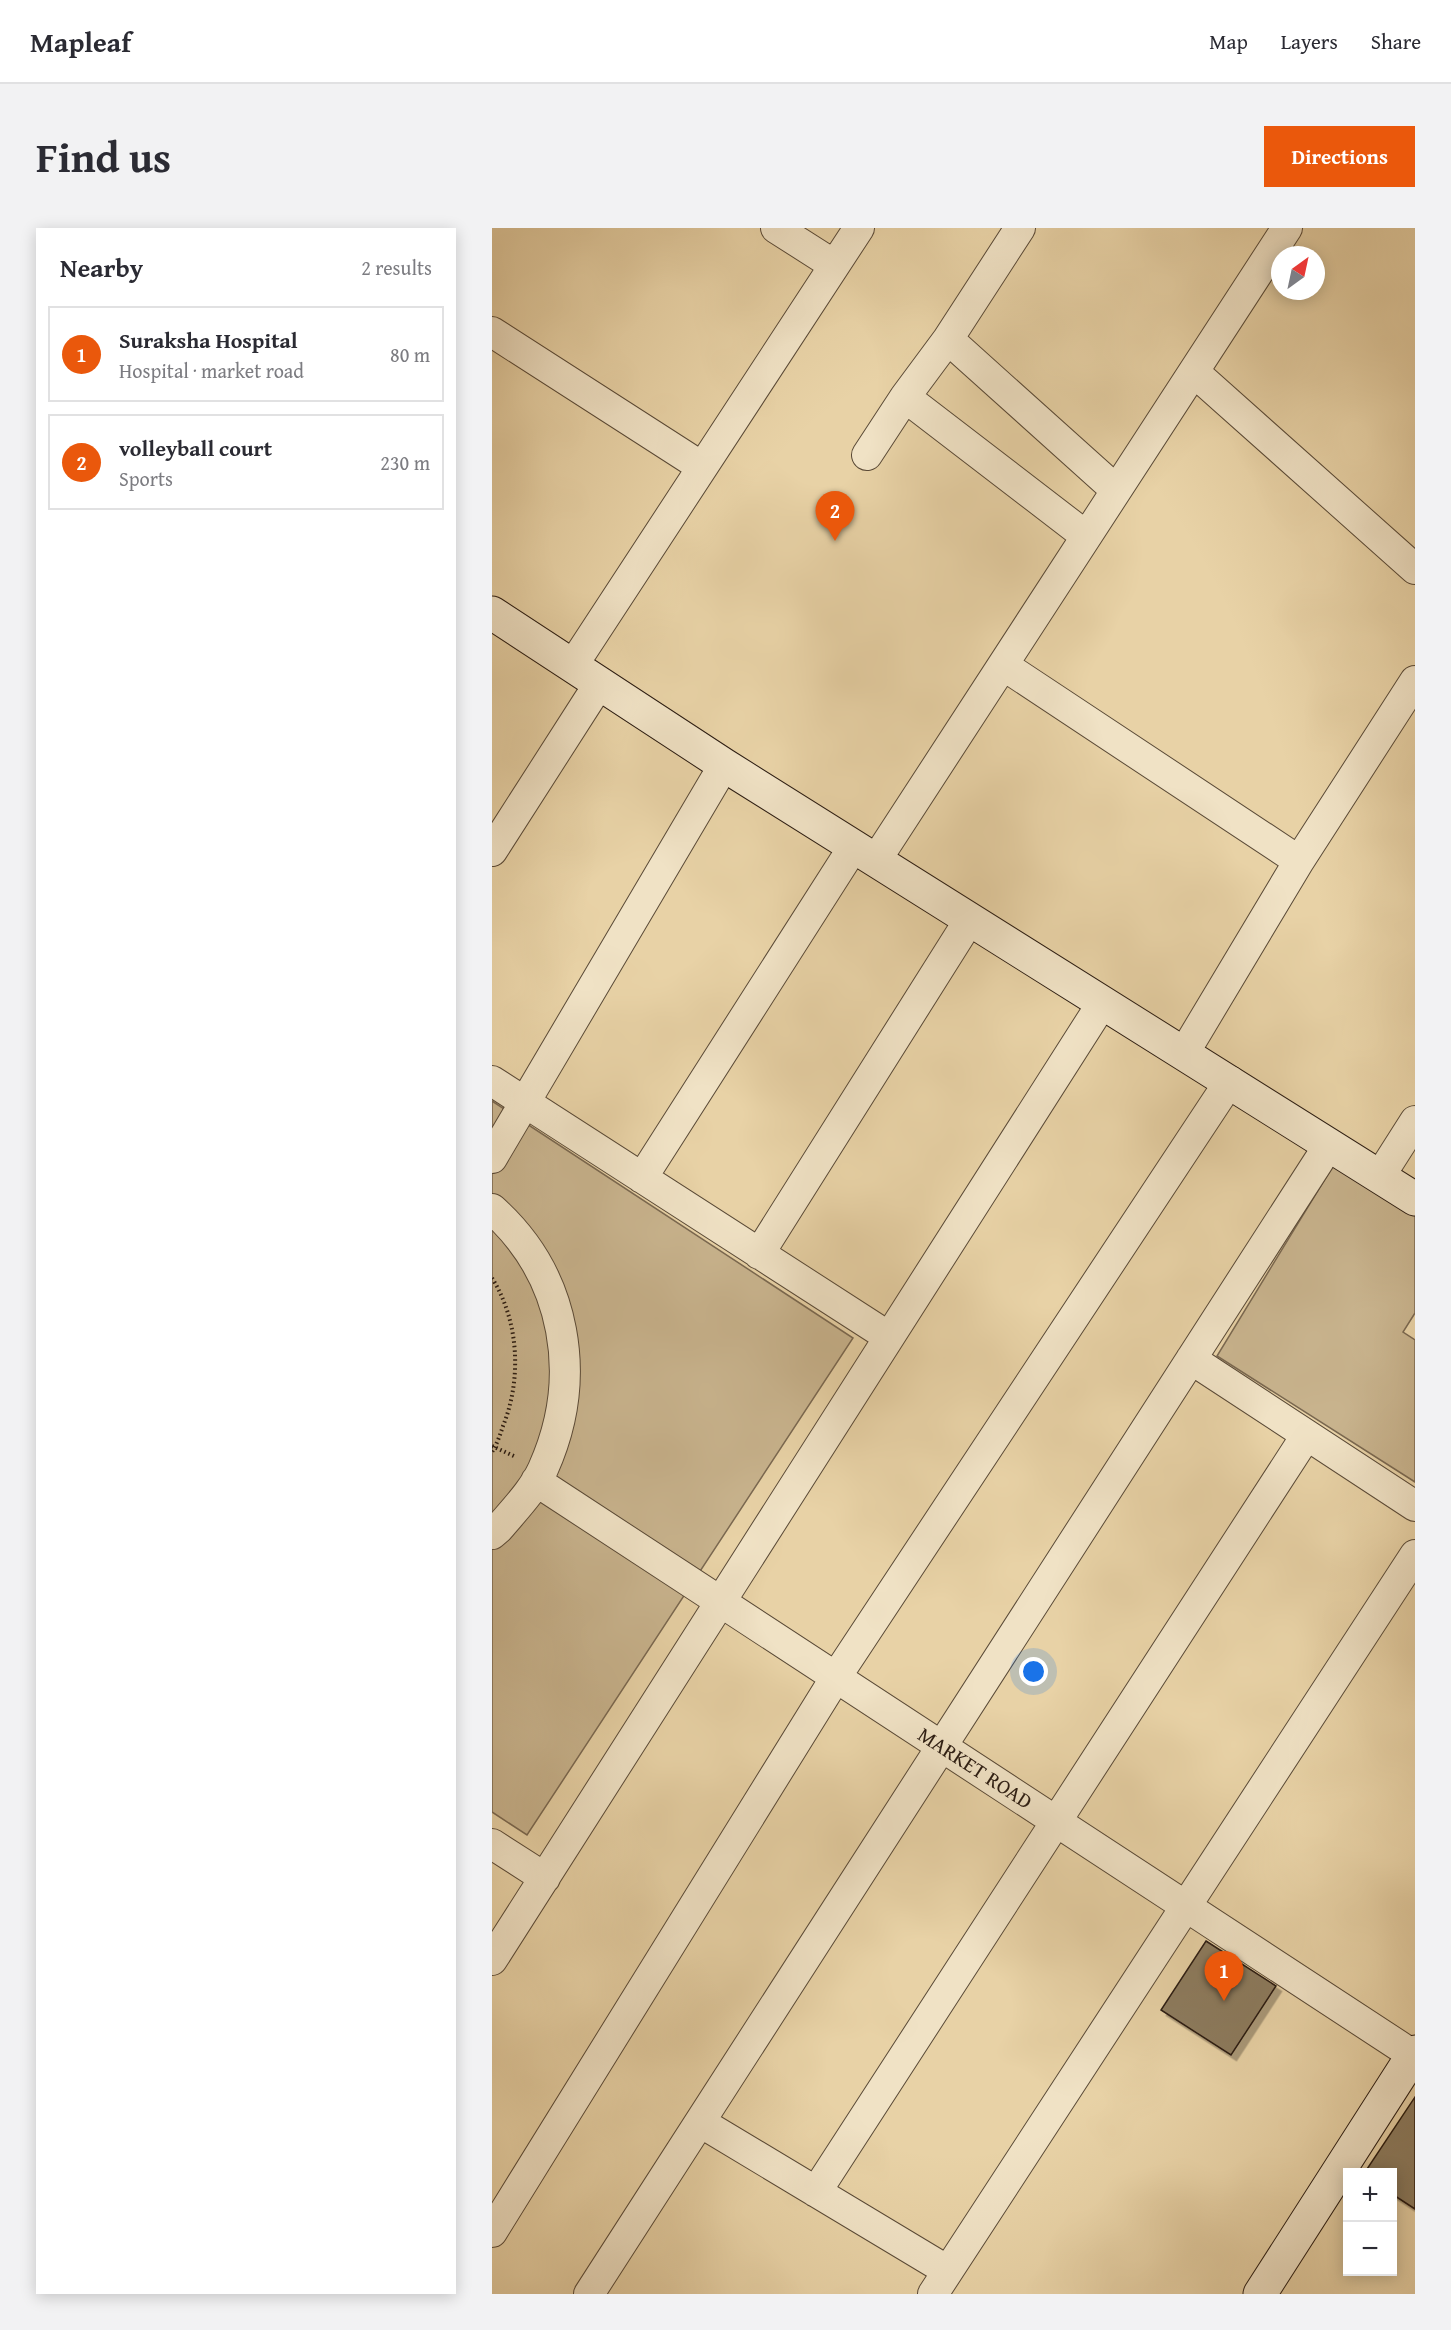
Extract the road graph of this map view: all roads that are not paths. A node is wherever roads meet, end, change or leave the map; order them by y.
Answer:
1 (776, 228) edge
2 (859, 228) edge
3 (1020, 228) edge
4 (1287, 228) edge
5 (834, 265) junction
6 (492, 332) edge
7 (948, 339) junction
8 (1194, 372) junction
9 (905, 397) junction
10 (867, 455) dead end
11 (702, 467) junction
12 (1116, 490) junction
13 (1086, 536) junction
14 (1415, 569) edge
15 (492, 613) edge
16 (573, 664) junction
17 (1003, 665) junction
18 (1415, 681) edge
19 (599, 684) junction
20 (724, 765) junction
21 (492, 851) edge
22 (865, 853) junction
23 (1299, 861) junction
24 (970, 919) junction
25 (1103, 1002) junction
26 (1184, 1053) junction
27 (492, 1081) edge
28 (1230, 1081) junction
29 (525, 1102) junction
30 (1415, 1121) edge
31 (1329, 1145) junction
32 (492, 1158) edge
33 (1380, 1176) junction
34 (642, 1178) junction
35 (1415, 1199) edge
36 (492, 1209) edge
37 (759, 1254) junction
38 (889, 1337) junction
39 (1191, 1359) junction
40 (1306, 1436) junction
41 (537, 1481) junction
42 (1415, 1506) edge
43 (492, 1533) edge
44 (1415, 1555) edge
45 (721, 1601) junction
46 (836, 1677) junction
47 (942, 1746) junction
48 (1056, 1821) junction
49 (492, 1844) edge
50 (544, 1878) junction
51 (1185, 1905) junction
52 (492, 1960) edge
53 (1414, 2054) edge
54 (700, 2122) junction
55 (816, 2192) junction
56 (492, 2232) edge
57 (940, 2283) edge
58 (589, 2294) edge
59 (1260, 2294) edge

1 - 5 street
2 - 5 street
3 - 7 street
4 - 8 street
5 - 11 street
6 - 11 street
7 - 9 street
7 - 12 street
8 - 12 street
8 - 14 street
9 - 10 street
9 - 13 street
11 - 16 street
12 - 13 street
13 - 17 street
15 - 16 street
16 - 19 street
17 - 22 street
17 - 23 street
18 - 23 street
19 - 20 street
19 - 21 street
20 - 22 street
20 - 29 street
22 - 24 street
22 - 34 street
23 - 26 street
24 - 25 street
24 - 37 street
25 - 26 street
25 - 38 street
26 - 28 street
27 - 29 street
28 - 31 street
28 - 46 street
29 - 32 street
29 - 34 street
30 - 33 street
31 - 33 street
31 - 39 street
33 - 35 street
34 - 37 street
36 - 41 street
37 - 38 street
38 - 45 street
39 - 40 street
39 - 47 street
40 - 42 street
40 - 48 street
41 - 43 street
41 - 45 street, MARKET ROAD
44 - 51 street
45 - 46 street, MARKET ROAD
45 - 50 street
46 - 47 street, MARKET ROAD
46 - 56 street
47 - 48 street, MARKET ROAD
47 - 54 street
48 - 51 street, MARKET ROAD
48 - 55 street
49 - 50 street
50 - 52 street
51 - 53 street, MARKET ROAD
51 - 57 street
53 - 59 street
54 - 55 street
54 - 58 street
55 - 57 street

